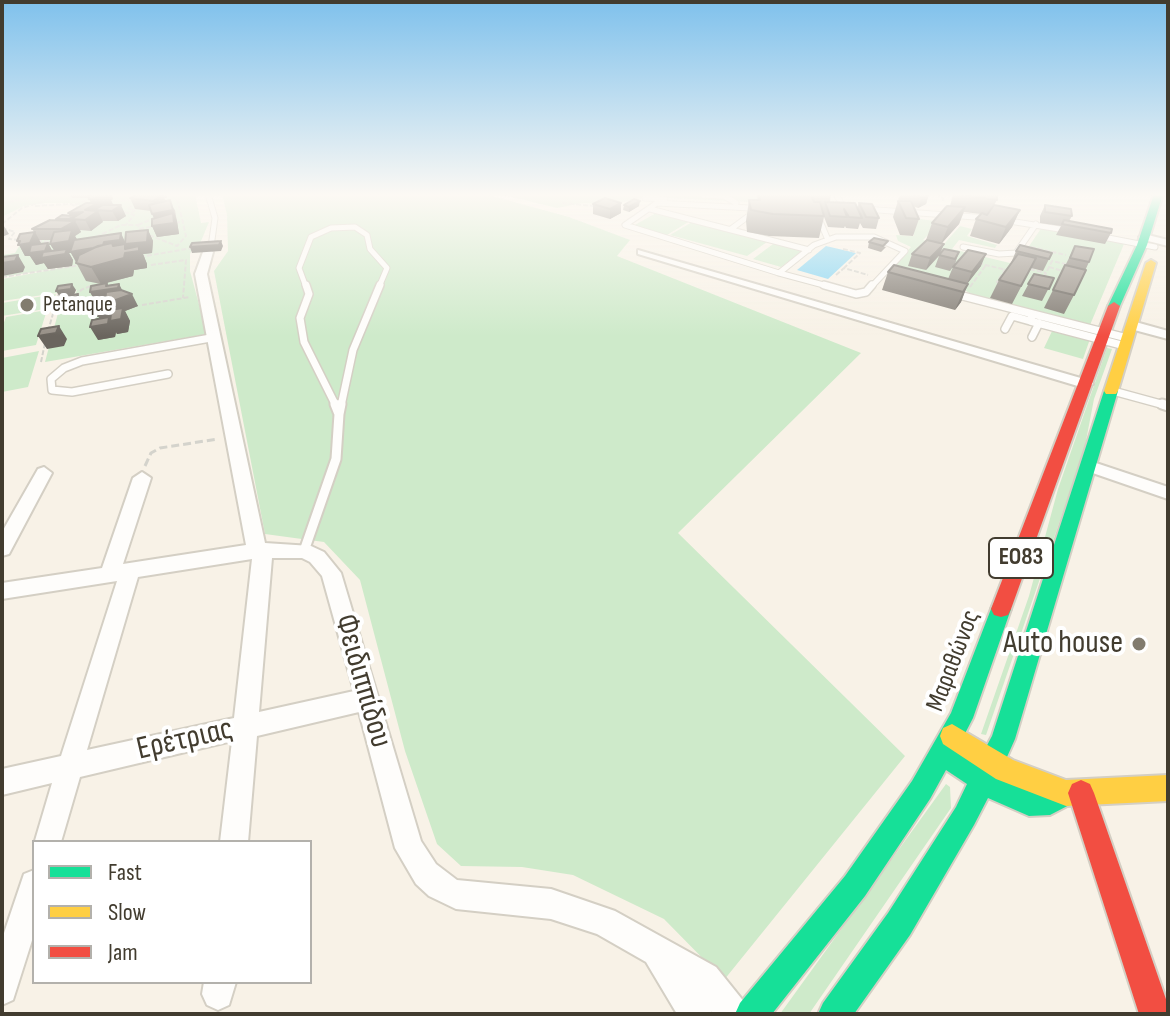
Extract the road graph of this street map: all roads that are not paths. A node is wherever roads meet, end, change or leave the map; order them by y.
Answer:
1 (211, 241) edge
2 (309, 241) edge
3 (368, 241) edge
4 (682, 241) edge
5 (777, 241) edge
6 (825, 241) edge
7 (886, 241) edge
8 (1024, 241) edge
9 (1146, 242) edge
10 (963, 247) dead end
11 (210, 248) joint
12 (809, 250) junction
13 (642, 252) dead end
14 (779, 273) junction
15 (882, 275) junction
16 (897, 279) edge
17 (943, 291) edge
18 (1034, 320) junction
19 (1005, 329) dead end
20 (1097, 334) junction
21 (1168, 335) edge
22 (216, 337) junction
23 (1032, 337) dead end
24 (1129, 337) junction
25 (168, 374) dead end
26 (1086, 384) junction
27 (1113, 391) junction
28 (1168, 406) edge
29 (339, 414) junction
30 (1090, 466) junction
31 (44, 473) dead end
32 (142, 478) road end
33 (1168, 493) edge
34 (2, 549) edge
35 (260, 550) junction
36 (304, 551) junction
37 (120, 572) junction
38 (2, 591) edge
39 (368, 699) junction
40 (246, 727) junction
41 (952, 736) junction
42 (943, 754) junction
43 (992, 762) junction
44 (70, 767) junction
45 (983, 781) junction
46 (2, 782) edge
47 (1168, 788) edge
48 (1074, 793) junction
49 (48, 840) edge
50 (234, 840) edge
51 (32, 891) edge
52 (657, 952) junction
53 (2, 989) edge
54 (696, 1014) edge
55 (734, 1014) edge
56 (751, 1014) edge
57 (834, 1014) edge
58 (1155, 1014) edge

1 - 11 lane
2 - 29 lane
3 - 29 lane
4 - 14 lane
5 - 12 lane
6 - 12 lane
7 - 15 lane
8 - 10 lane
9 - 20 main road, Μαραθώνος / ΕΟ83
9 - 24 main road, Μαραθώνος / ΕΟ83
11 - 22 street
12 - 14 lane
13 - 26 street
14 - 15 lane
15 - 16 lane
17 - 18 lane
18 - 19 lane
18 - 20 lane
18 - 23 lane
20 - 24 lane
20 - 26 main road, Μαραθώνος / ΕΟ83
21 - 24 street
22 - 25 lane
22 - 35 street
24 - 27 main road, Μαραθώνος / ΕΟ83
26 - 41 main road, Μαραθώνος / ΕΟ83
27 - 28 lane
27 - 30 main road, Μαραθώνος / ΕΟ83
29 - 36 lane
30 - 33 street
30 - 43 main road, Μαραθώνος / ΕΟ83
31 - 34 street
32 - 37 street
35 - 36 street
35 - 37 street
35 - 40 street
36 - 39 street, Φειδιππίδου
37 - 38 street
37 - 44 street
39 - 40 street, Ερέτριας
39 - 52 street, Φειδιππίδου
40 - 44 street, Ερέτριας
40 - 50 street
41 - 42 main road, Μαραθώνος / ΕΟ83
41 - 43 main road
42 - 45 main road
42 - 56 main road, Μαραθώνος / ΕΟ83
43 - 45 main road, Μαραθώνος / ΕΟ83
43 - 48 main road
44 - 46 street, Ερέτριας
44 - 49 street
45 - 48 main road
45 - 57 main road, Μαραθώνος / ΕΟ83
47 - 48 main road
48 - 58 main road
51 - 53 street
52 - 54 street, Φειδιππίδου
52 - 55 street, Φειδιππίδου

